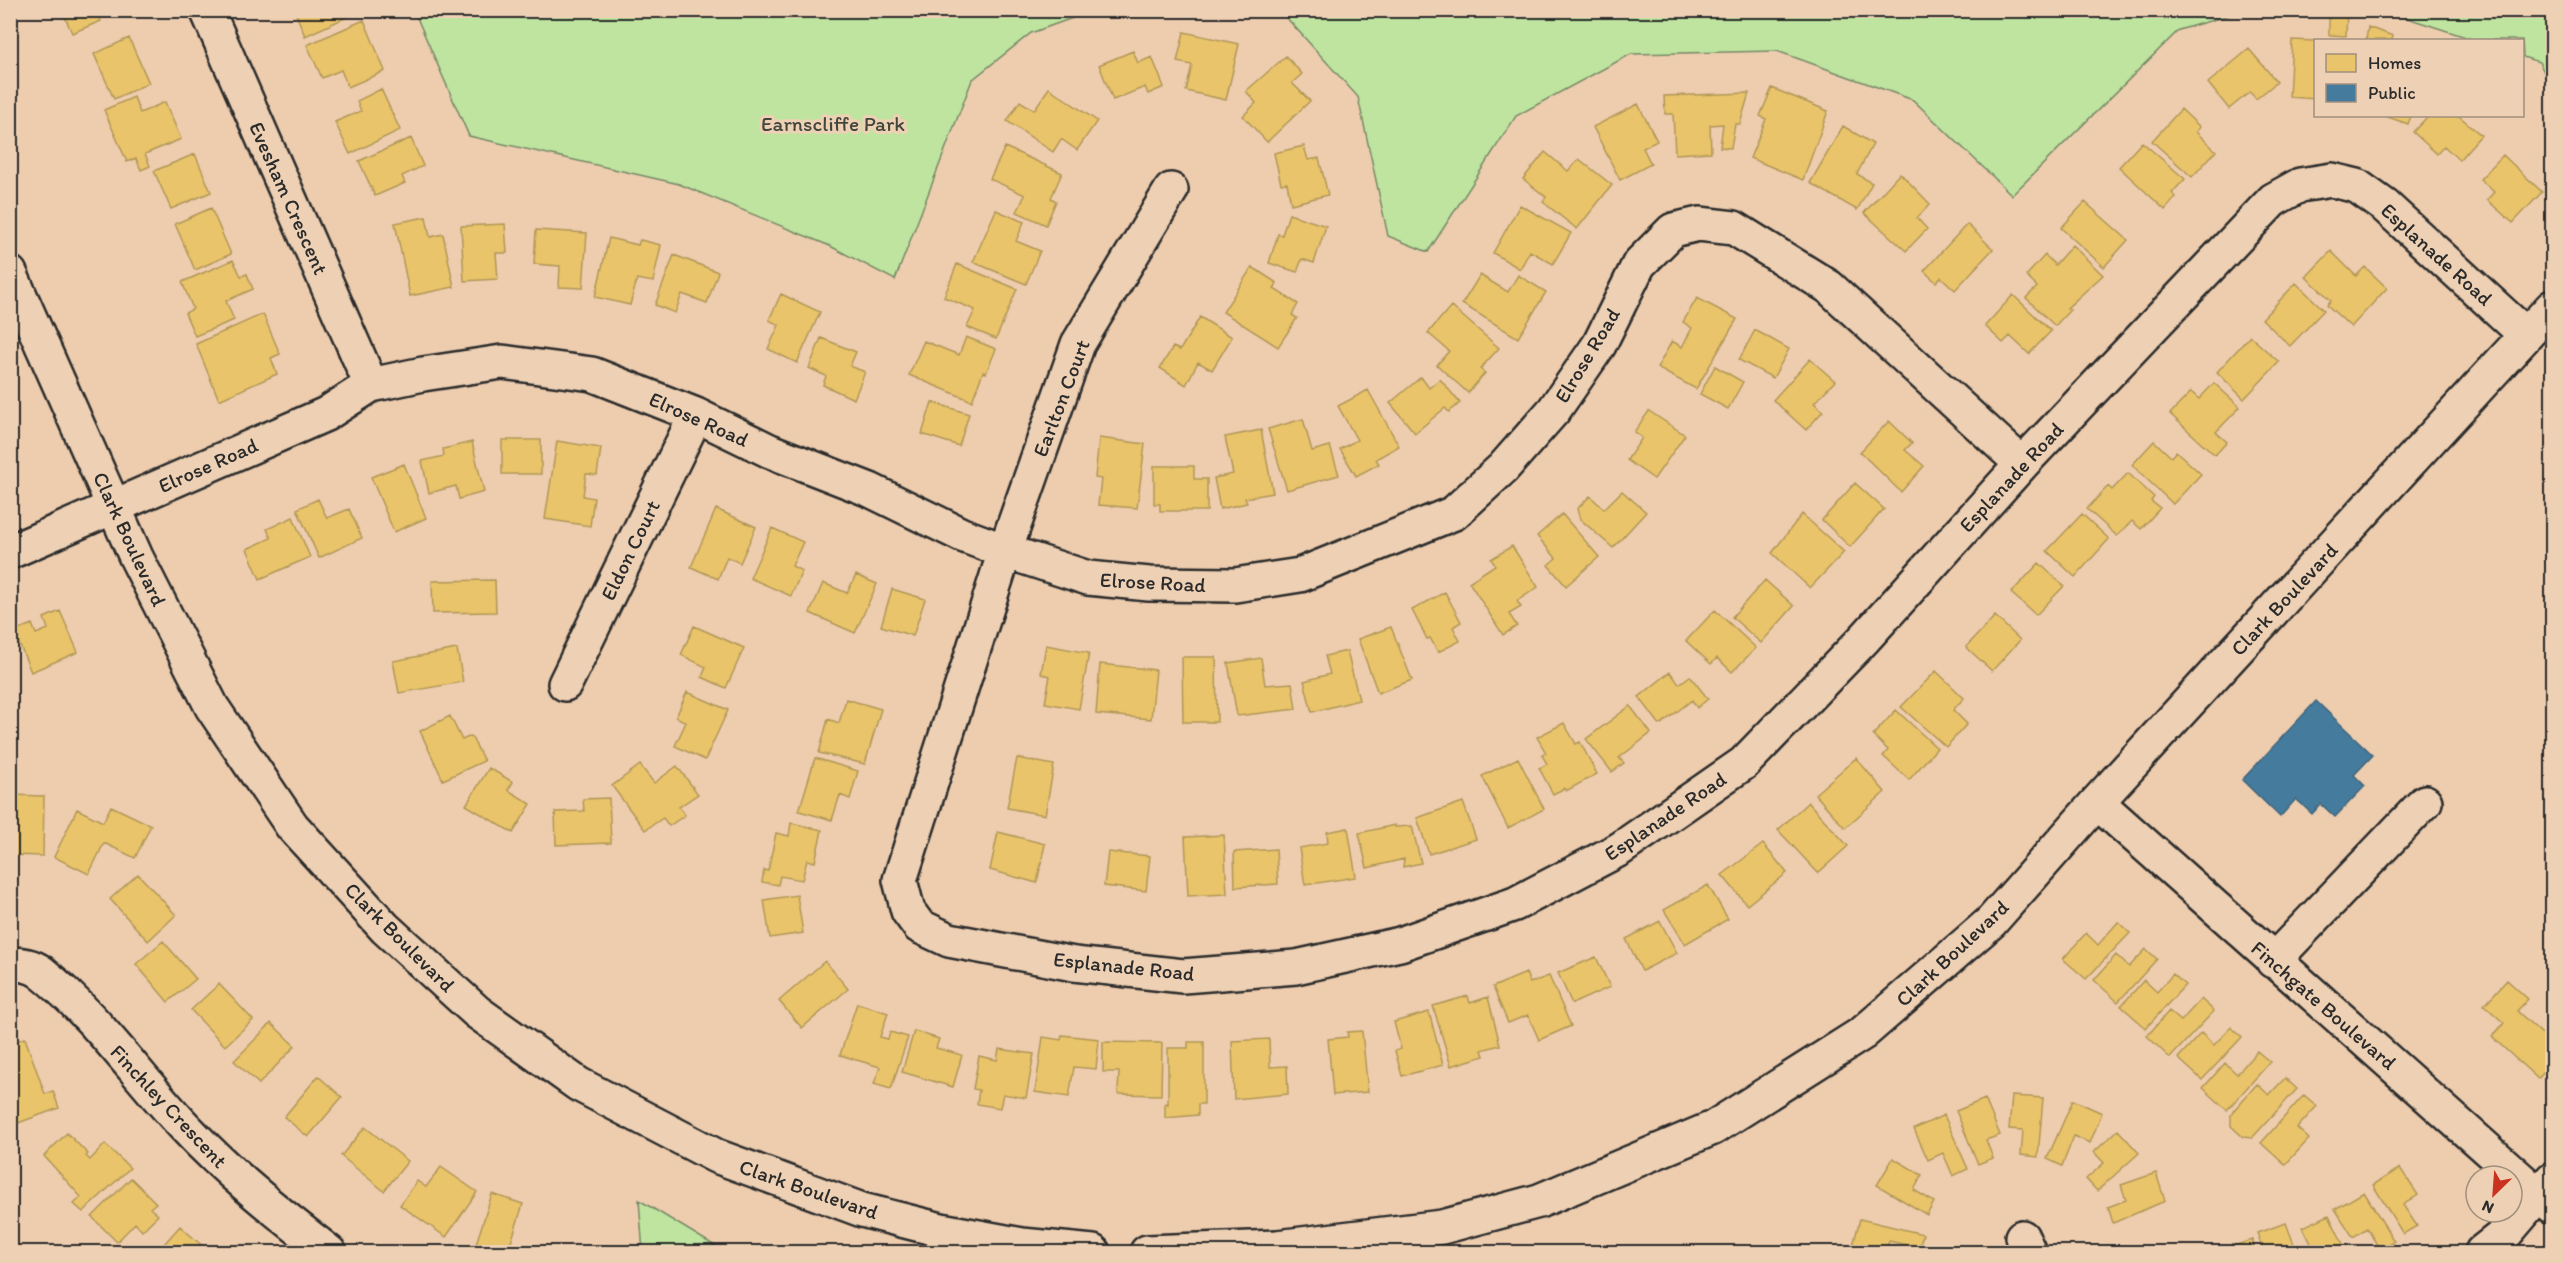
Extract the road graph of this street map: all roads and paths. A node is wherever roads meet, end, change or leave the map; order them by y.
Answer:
1 (207, 10) edge
2 (1171, 190) dead end
3 (10, 273) edge
4 (2553, 307) edge
5 (2526, 335) junction
6 (371, 385) junction
7 (696, 415) junction
8 (2022, 464) junction
9 (114, 506) junction
10 (1005, 551) junction
11 (10, 552) edge
12 (565, 684) dead end
13 (2097, 802) junction
14 (2425, 802) dead end
15 (2273, 961) junction
16 (10, 966) edge
17 (2548, 1193) edge
18 (1310, 1248) edge
19 (329, 1252) edge
20 (1093, 1252) edge
21 (1147, 1252) edge
22 (2482, 1252) edge

1 - 6 street, Evesham Crescent
2 - 10 street, Earlton Court
3 - 9 street, Clark Boulevard
4 - 5 street, Clark Boulevard
5 - 8 street, Esplanade Road
5 - 13 street, Clark Boulevard
6 - 7 street, Elrose Road
6 - 9 street, Elrose Road
7 - 10 street, Elrose Road
7 - 12 street, Eldon Court
8 - 10 street, Elrose Road
8 - 10 street, Esplanade Road
9 - 11 street, Elrose Road
9 - 20 street, Clark Boulevard
13 - 15 street, Finchgate Boulevard
13 - 18 street, Clark Boulevard
14 - 15 street
15 - 17 street, Finchgate Boulevard
16 - 19 street, Finchley Crescent
17 - 22 street
18 - 21 street, Clark Boulevard

